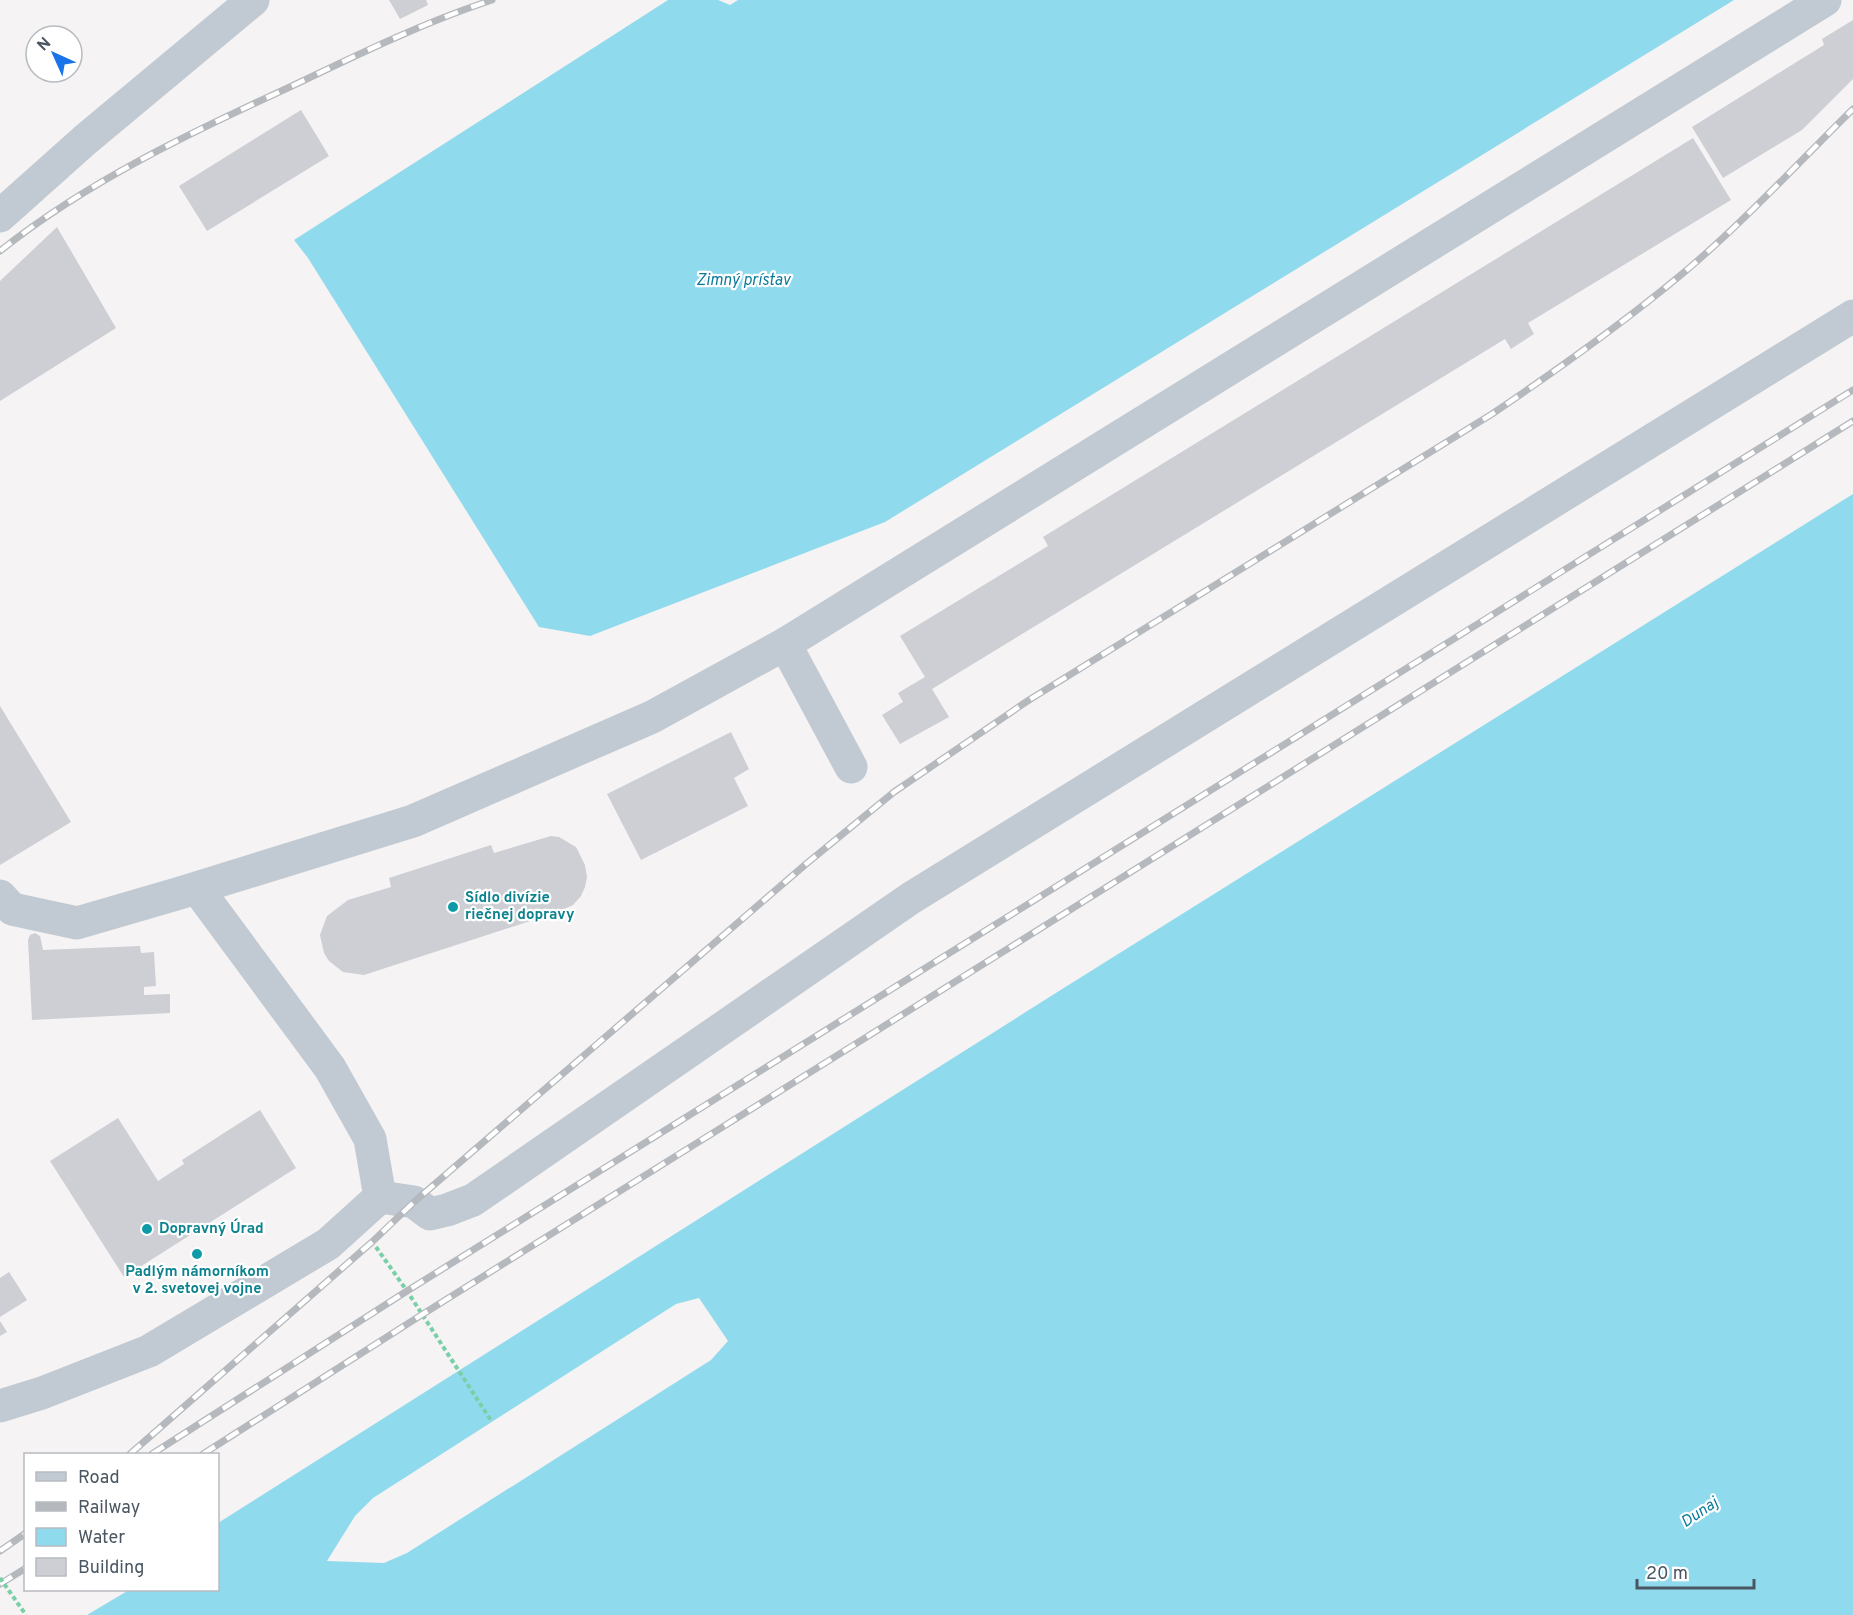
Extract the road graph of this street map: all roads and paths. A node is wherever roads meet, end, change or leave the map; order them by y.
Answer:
1 (253, 0) edge
2 (1825, 0) edge
3 (0, 216) edge
4 (1853, 316) edge
5 (784, 644) junction
6 (851, 767) dead end
7 (197, 888) junction
8 (0, 896) edge
9 (368, 1208) junction
10 (0, 1406) edge
11 (492, 1422) dead end
12 (0, 1578) edge
13 (26, 1615) edge

1 - 3 lane
2 - 5 lane
4 - 9 lane
5 - 6 lane
5 - 7 lane
7 - 8 lane
7 - 9 lane
9 - 10 lane
9 - 11 path
12 - 13 path, bridge

